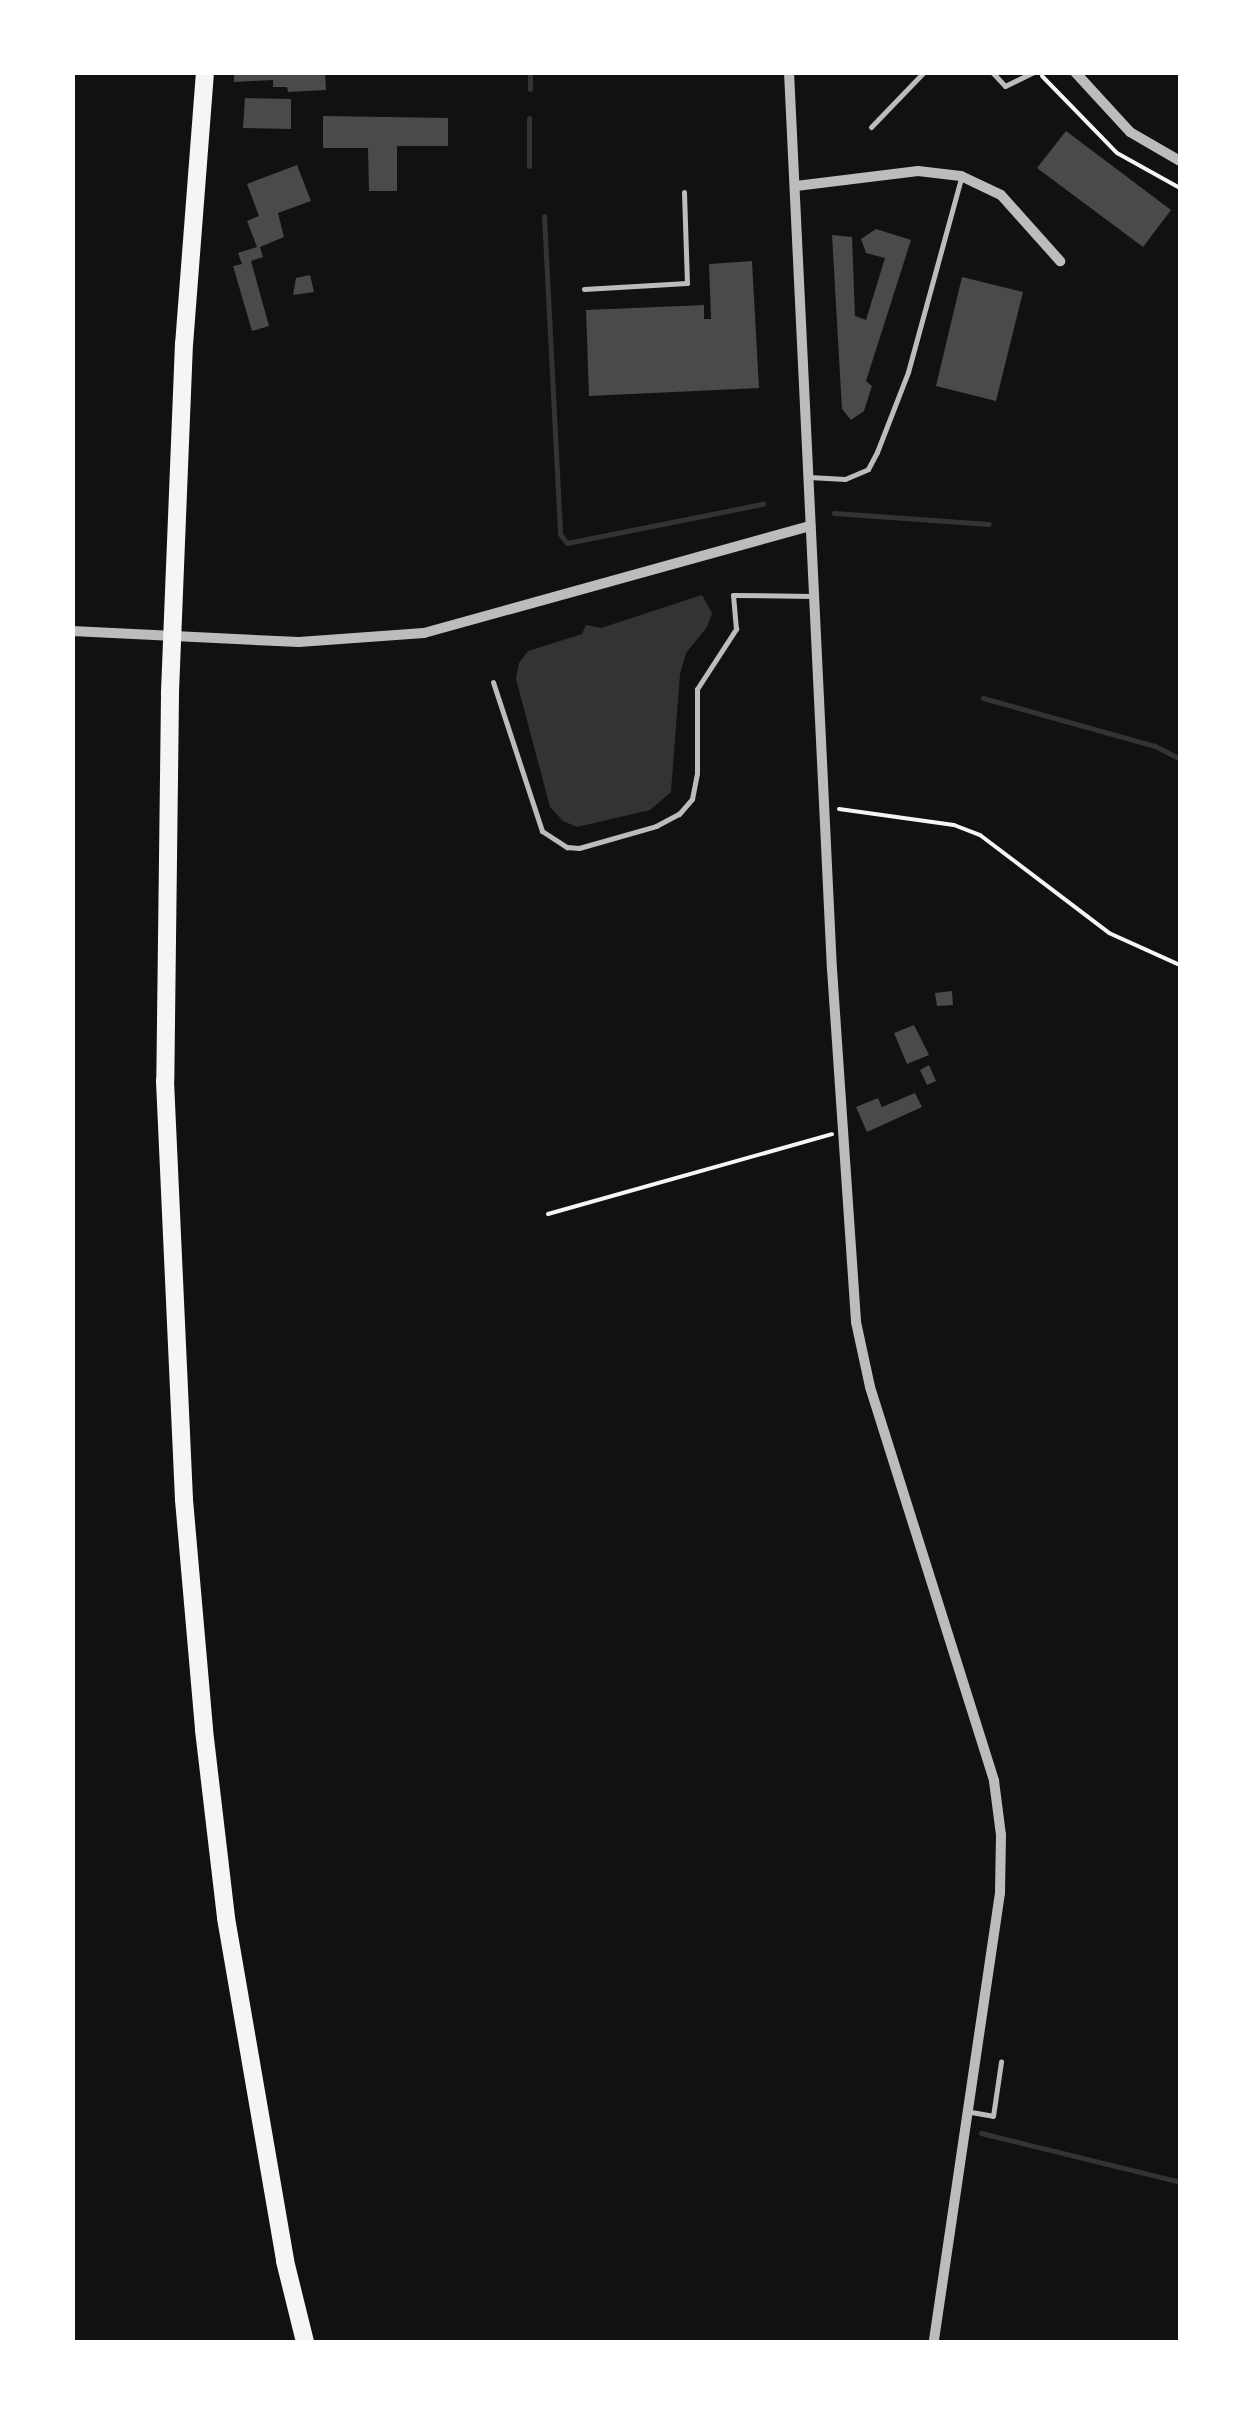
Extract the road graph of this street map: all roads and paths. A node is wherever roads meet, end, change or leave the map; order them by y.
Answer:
1 (205, 72) edge
2 (789, 72) edge
3 (924, 72) edge
4 (992, 72) edge
5 (1036, 72) edge
6 (1075, 72) edge
7 (872, 126) dead end
8 (1180, 162) edge
9 (962, 176) junction
10 (796, 186) junction
11 (1180, 188) edge
12 (684, 192) dead end
13 (1060, 261) dead end
14 (584, 289) dead end
15 (809, 477) junction
16 (810, 526) junction
17 (813, 596) junction
18 (72, 632) edge
19 (493, 682) dead end
20 (824, 807) junction
21 (1180, 965) edge
22 (841, 1131) junction
23 (548, 1214) dead end
24 (1001, 2062) dead end
25 (968, 2111) junction
26 (305, 2342) edge
27 (934, 2342) edge

1 - 26 main road
2 - 10 street
3 - 7 lane
4 - 5 lane
5 - 11 path
6 - 8 street
9 - 10 street
9 - 13 street
9 - 15 lane
10 - 15 street
12 - 14 lane
15 - 16 street
16 - 17 street
16 - 18 street
17 - 19 lane
17 - 20 street
20 - 21 path
20 - 22 street
22 - 23 path
22 - 25 street
24 - 25 lane
25 - 27 street

